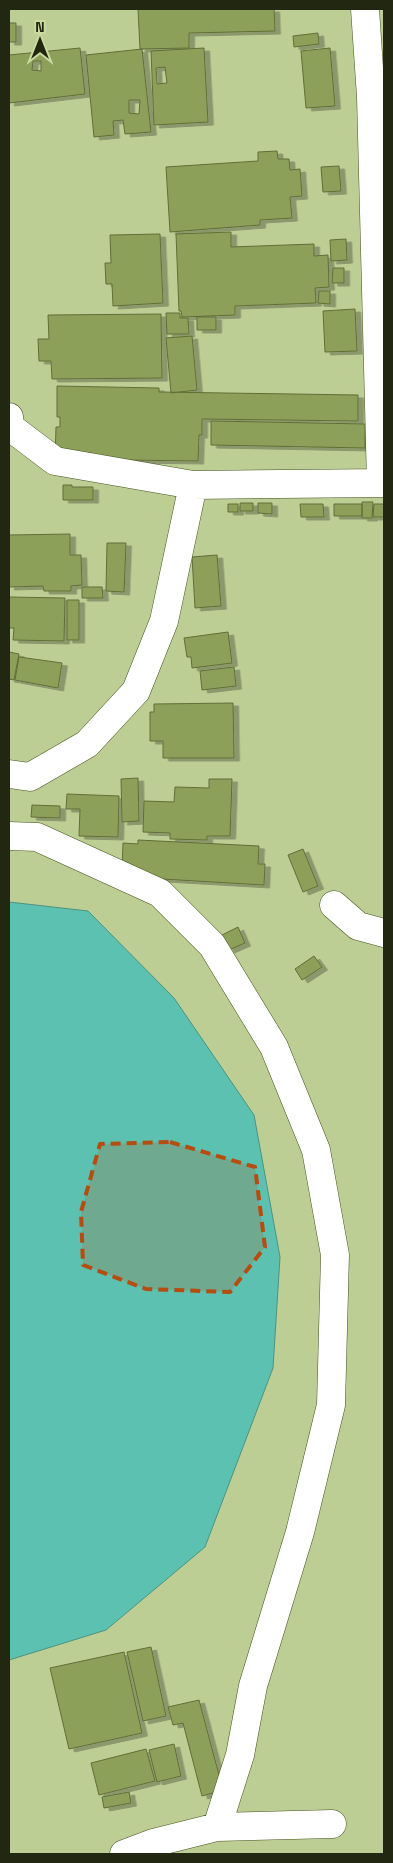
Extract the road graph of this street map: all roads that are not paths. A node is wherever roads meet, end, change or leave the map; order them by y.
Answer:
1 (364, 9) edge
2 (9, 417) edge
3 (383, 483) edge
4 (193, 485) junction
5 (9, 774) edge
6 (9, 836) edge
7 (334, 905) dead end
8 (384, 933) edge
9 (332, 1824) dead end
10 (217, 1827) junction
11 (124, 1854) edge

1 - 3 street
2 - 4 street
3 - 4 street
4 - 5 street
6 - 10 street
7 - 8 street
9 - 10 street
10 - 11 street

